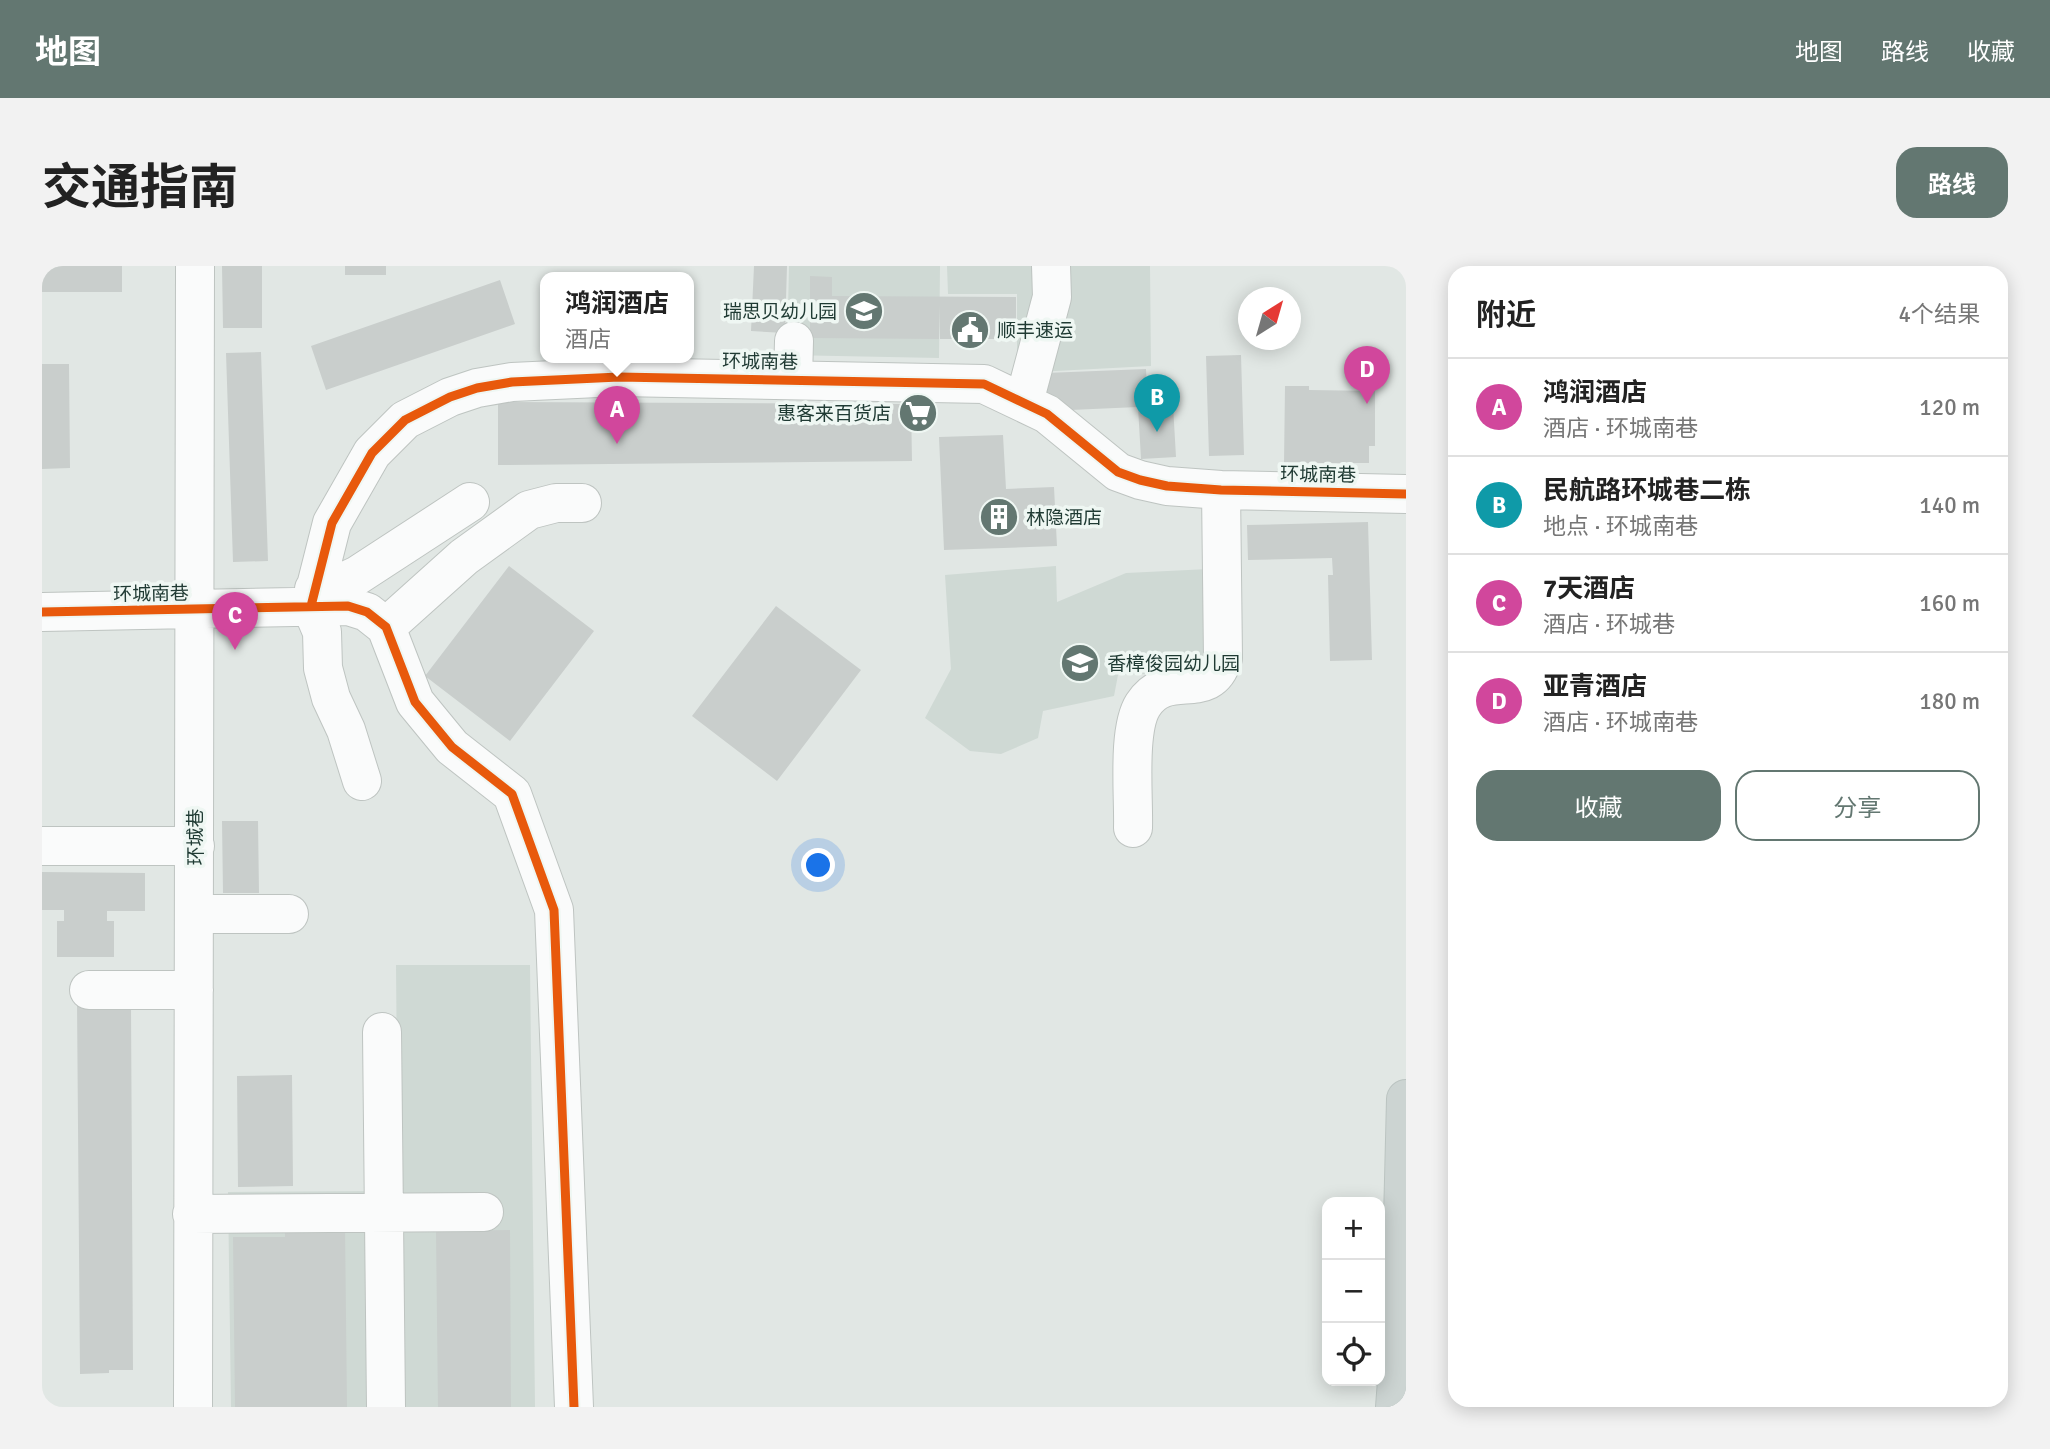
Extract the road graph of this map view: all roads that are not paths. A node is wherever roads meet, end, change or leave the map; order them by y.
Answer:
1 (195, 266) edge
2 (1051, 266) edge
3 (794, 341) dead end
4 (793, 379) junction
5 (1024, 402) junction
6 (1221, 490) junction
7 (1406, 494) edge
8 (471, 502) dead end
9 (582, 503) dead end
10 (313, 598) junction
11 (193, 610) junction
12 (42, 612) edge
13 (386, 627) junction
14 (362, 781) dead end
15 (1133, 828) dead end
16 (42, 846) edge
17 (195, 846) junction
18 (195, 914) junction
19 (289, 914) dead end
20 (89, 990) dead end
21 (194, 990) junction
22 (382, 1032) dead end
23 (1406, 1099) edge
24 (484, 1212) dead end
25 (192, 1214) junction
26 (384, 1214) junction
27 (193, 1407) edge
28 (386, 1407) edge
29 (574, 1407) edge
30 (1395, 1407) edge

1 - 11 street, 环城巷
2 - 5 street
3 - 4 street
4 - 5 street, 环城南巷
4 - 10 street, 环城南巷
5 - 6 street, 环城南巷
6 - 7 street, 环城南巷
6 - 15 street
8 - 10 street
9 - 13 street
10 - 11 street, 环城南巷
10 - 13 street
10 - 14 street
11 - 12 street, 环城南巷
11 - 17 street, 环城巷
13 - 29 street
16 - 17 street
17 - 18 street, 环城巷
18 - 19 street
18 - 21 street, 环城巷
20 - 21 street
21 - 25 street, 环城巷
22 - 26 street
23 - 30 main road
24 - 26 street
25 - 26 street
25 - 27 street, 环城巷
26 - 28 street

